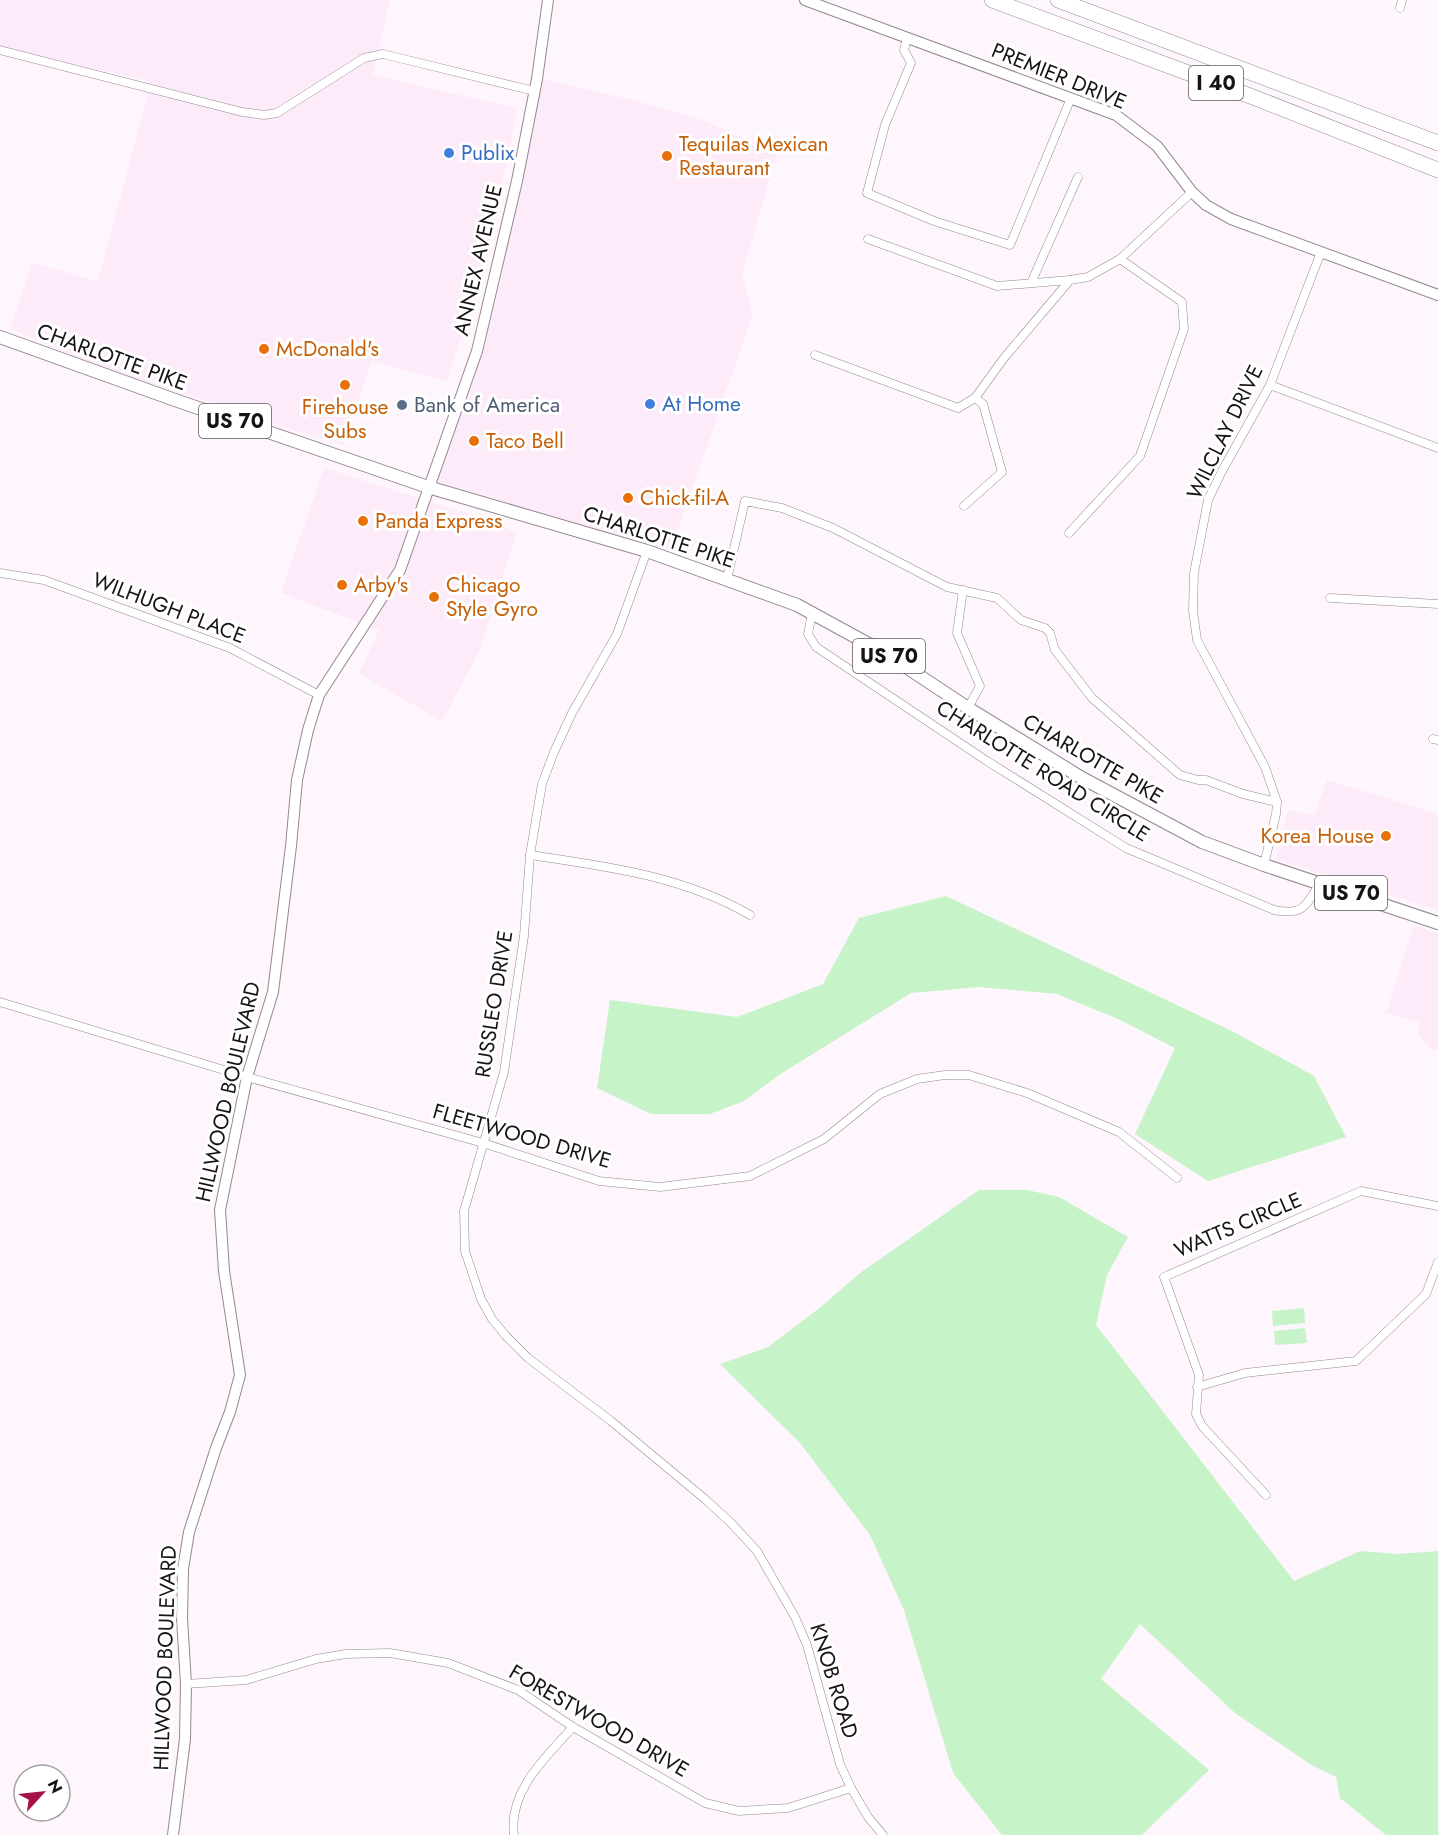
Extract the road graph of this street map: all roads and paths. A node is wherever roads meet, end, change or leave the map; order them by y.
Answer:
1 (548, 0) edge
2 (805, 0) edge
3 (992, 0) edge
4 (1058, 0) edge
5 (907, 38) junction
6 (0, 51) edge
7 (534, 91) junction
8 (1071, 98) junction
9 (1438, 143) edge
10 (1438, 170) edge
11 (1078, 177) dead end
12 (1192, 192) junction
13 (868, 239) dead end
14 (1322, 252) junction
15 (1120, 259) junction
16 (1070, 280) junction
17 (1031, 283) junction
18 (1438, 295) edge
19 (0, 337) edge
20 (815, 356) dead end
21 (1270, 385) junction
22 (975, 398) junction
23 (1438, 447) edge
24 (428, 487) junction
25 (964, 507) dead end
26 (1069, 533) dead end
27 (647, 551) junction
28 (0, 573) edge
29 (727, 579) junction
30 (963, 590) junction
31 (1330, 598) dead end
32 (1438, 604) edge
33 (812, 613) junction
34 (319, 695) junction
35 (968, 708) junction
36 (1277, 802) junction
37 (530, 855) junction
38 (1264, 865) junction
39 (1320, 883) junction
40 (750, 915) dead end
41 (1438, 923) edge
42 (0, 1002) edge
43 (247, 1077) junction
44 (483, 1143) junction
45 (1177, 1178) dead end
46 (1438, 1206) edge
47 (1438, 1262) edge
48 (1197, 1387) junction
49 (611, 1421) joint
50 (1266, 1495) dead end
51 (186, 1684) junction
52 (573, 1727) junction
53 (851, 1788) junction
54 (173, 1835) edge
55 (514, 1835) edge
56 (883, 1835) edge

1 - 7 street, ANNEX AVENUE
2 - 5 street, PREMIER DRIVE
3 - 10 highway, I 40
4 - 9 highway, I 40
5 - 8 street, PREMIER DRIVE
5 - 8 street
6 - 7 street
7 - 24 street, ANNEX AVENUE
8 - 12 street, PREMIER DRIVE
11 - 17 street
12 - 14 street, PREMIER DRIVE
12 - 15 street
13 - 17 street
14 - 18 street, PREMIER DRIVE
14 - 21 street, WILCLAY DRIVE
15 - 16 street
15 - 26 street
16 - 17 street
16 - 22 street
19 - 24 main road, CHARLOTTE PIKE / US 70
20 - 22 street
21 - 23 street
21 - 36 street, WILCLAY DRIVE
22 - 25 street
24 - 27 main road, CHARLOTTE PIKE / US 70
24 - 34 street, HILLWOOD BOULEVARD
27 - 29 main road, CHARLOTTE PIKE / US 70
27 - 37 street, RUSSLEO DRIVE
28 - 34 street, WILHUGH PLACE
29 - 30 street
29 - 33 main road, CHARLOTTE PIKE / US 70
30 - 35 street
30 - 36 street
31 - 32 street
33 - 35 main road, CHARLOTTE PIKE / US 70
33 - 39 street, CHARLOTTE ROAD CIRCLE
34 - 43 street, HILLWOOD BOULEVARD
35 - 38 main road, CHARLOTTE PIKE / US 70
36 - 38 street, WILCLAY DRIVE
37 - 40 street
37 - 44 street, RUSSLEO DRIVE
38 - 39 main road, US 70
39 - 41 main road, US 70
42 - 43 street, FLEETWOOD DRIVE
43 - 44 street, FLEETWOOD DRIVE
43 - 51 street, HILLWOOD BOULEVARD
44 - 45 street, FLEETWOOD DRIVE
44 - 49 street, RUSSLEO DRIVE
46 - 48 street, WATTS CIRCLE
47 - 48 street
48 - 50 street, WATTS CIRCLE
49 - 53 street, KNOB ROAD
51 - 52 street, FORESTWOOD DRIVE
51 - 54 street, HILLWOOD BOULEVARD
52 - 53 street, FORESTWOOD DRIVE
52 - 55 street
53 - 56 street, KNOB ROAD

